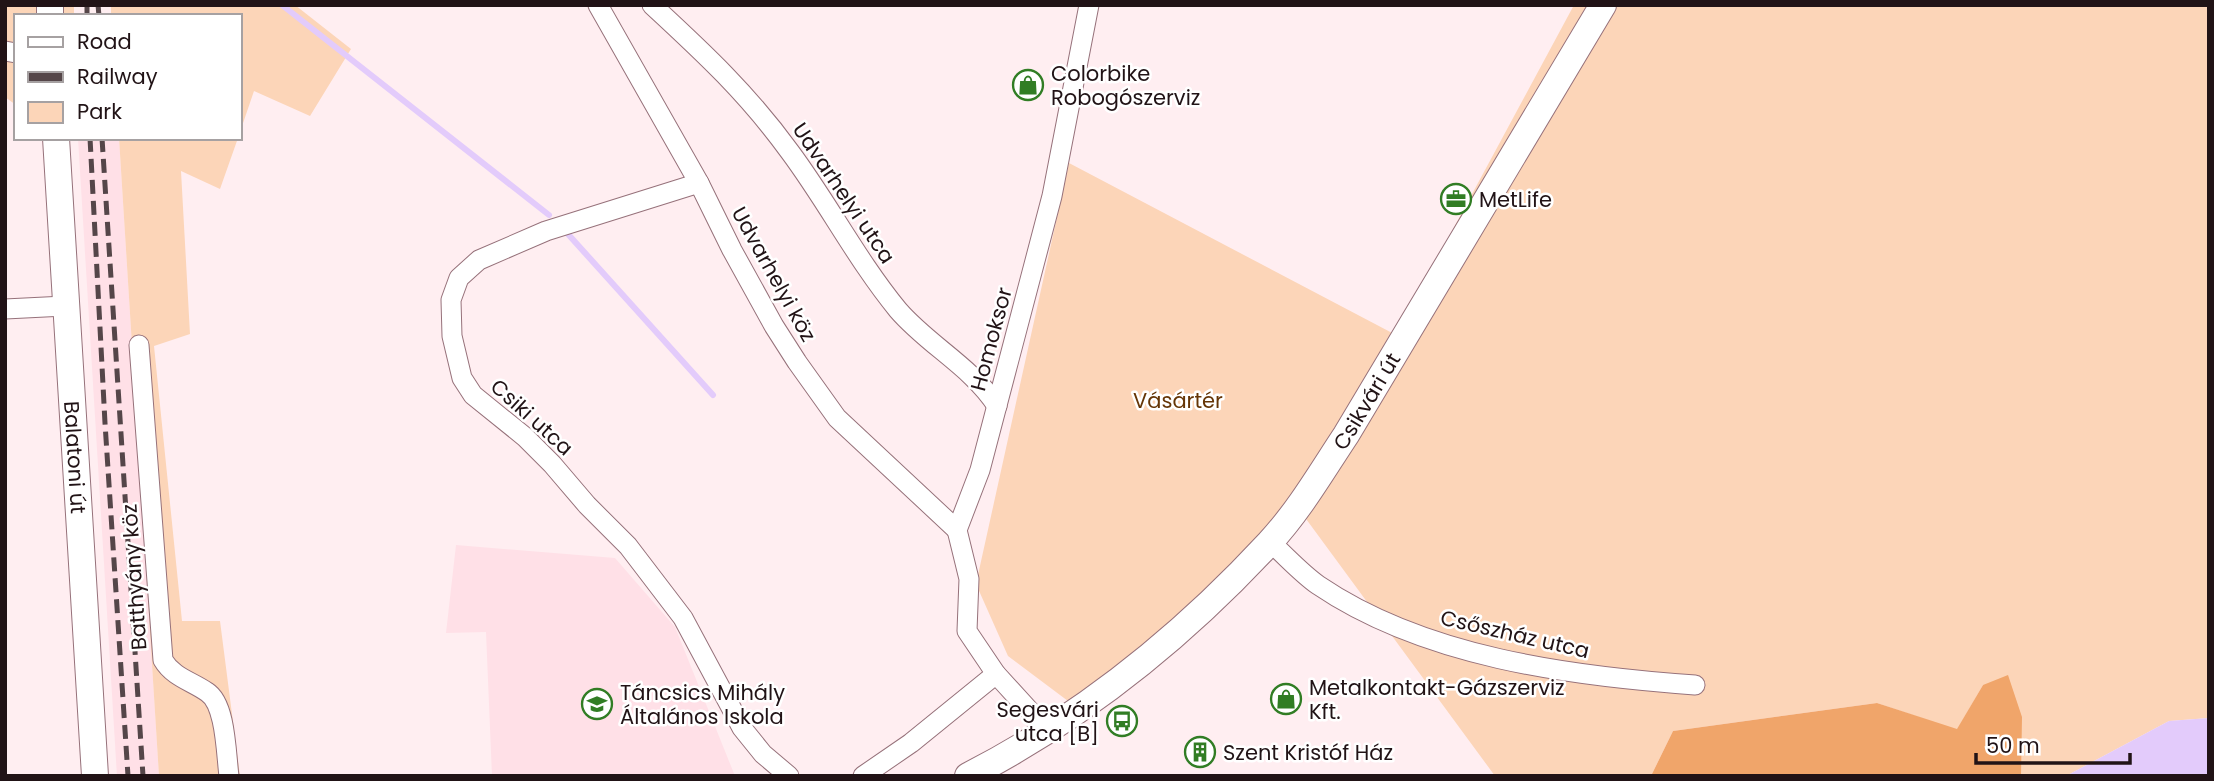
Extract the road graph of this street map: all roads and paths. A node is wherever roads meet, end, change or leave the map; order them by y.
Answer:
1 (598, 5) edge
2 (652, 5) edge
3 (1089, 5) edge
4 (1603, 5) edge
5 (56, 140) edge
6 (699, 183) junction
7 (65, 306) junction
8 (5, 309) edge
9 (139, 345) dead end
10 (997, 406) junction
11 (957, 530) junction
12 (1270, 542) junction
13 (996, 674) junction
14 (1695, 685) dead end
15 (1048, 731) junction
16 (95, 776) edge
17 (229, 776) edge
18 (789, 776) edge
19 (863, 776) edge
20 (968, 776) edge

1 - 6 street, Udvarhelyi köz
2 - 10 street, Udvarhelyi utca
3 - 10 street, Homoksor
4 - 12 street, Csikvári út
5 - 7 street, Balatoni út
6 - 11 street, Udvarhelyi köz
6 - 18 street, Csiki utca
7 - 8 street
7 - 16 street, Balatoni út
9 - 17 street, Batthyány köz
10 - 11 street, Homoksor
11 - 13 street
12 - 14 street, Csőszház utca
12 - 15 street, Csikvári út
13 - 15 street
13 - 19 street
15 - 20 street, Csikvári út

